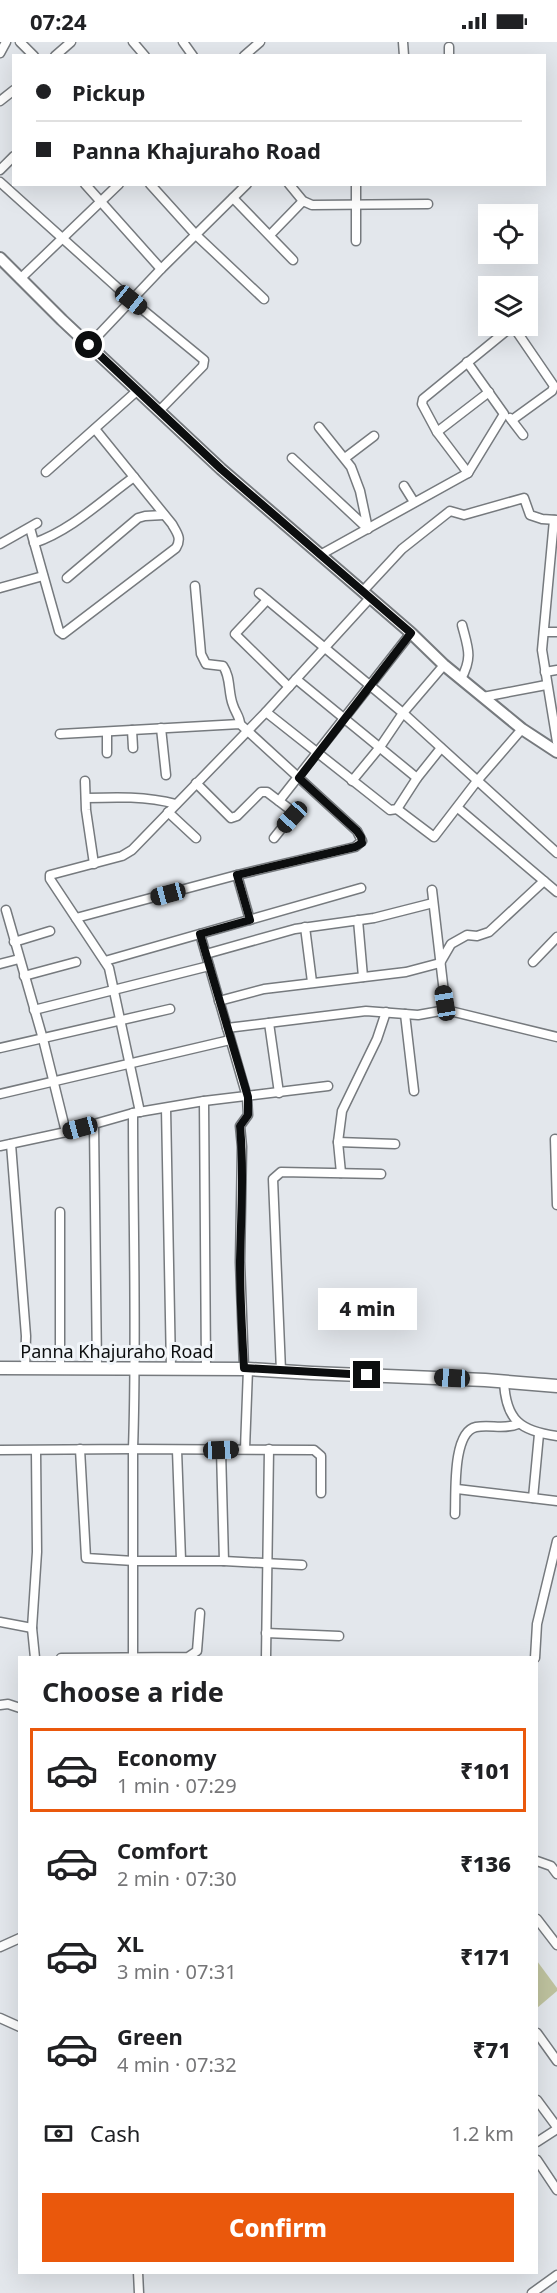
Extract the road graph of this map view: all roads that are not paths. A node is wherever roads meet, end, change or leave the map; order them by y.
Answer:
1 (6, 42) edge
2 (20, 42) edge
3 (71, 42) edge
4 (133, 42) edge
5 (260, 42) edge
6 (0, 53) edge
7 (32, 54) edge
8 (57, 54) edge
9 (144, 54) edge
10 (246, 54) edge
11 (12, 95) edge
12 (0, 101) edge
13 (12, 158) edge
14 (0, 170) edge
15 (0, 182) edge
16 (87, 186) edge
17 (117, 186) edge
18 (154, 186) edge
19 (245, 186) edge
20 (291, 186) edge
21 (356, 186) edge
22 (234, 198) junction
23 (303, 201) junction
24 (100, 202) junction
25 (356, 204) junction
26 (428, 204) dead end
27 (196, 235) junction
28 (270, 235) junction
29 (62, 238) junction
30 (356, 241) dead end
31 (0, 258) edge
32 (293, 260) dead end
33 (161, 269) junction
34 (20, 279) junction
35 (264, 299) dead end
36 (131, 300) junction
37 (89, 345) junction
38 (467, 362) junction
39 (138, 390) junction
40 (489, 392) junction
41 (159, 411) junction
42 (508, 417) junction
43 (319, 428) dead end
44 (95, 429) junction
45 (437, 432) junction
46 (522, 435) dead end
47 (374, 436) dead end
48 (292, 458) dead end
49 (345, 458) junction
50 (46, 472) dead end
51 (468, 472) junction
52 (134, 477) junction
53 (404, 486) dead end
54 (414, 502) junction
55 (164, 515) junction
56 (555, 520) edge
57 (368, 529) junction
58 (34, 543) junction
59 (0, 544) edge
60 (320, 555) junction
61 (43, 576) junction
62 (67, 578) dead end
63 (195, 586) dead end
64 (0, 588) edge
65 (259, 593) dead end
66 (367, 595) junction
67 (267, 600) junction
68 (462, 625) dead end
69 (544, 632) junction
70 (557, 632) edge
71 (411, 633) junction
72 (325, 648) junction
73 (444, 665) junction
74 (557, 670) edge
75 (545, 672) junction
76 (296, 679) junction
77 (461, 679) junction
78 (371, 685) junction
79 (546, 685) junction
80 (289, 687) junction
81 (483, 697) junction
82 (266, 712) junction
83 (403, 713) junction
84 (345, 719) junction
85 (240, 724) junction
86 (161, 728) junction
87 (249, 729) junction
88 (522, 729) junction
89 (132, 730) junction
90 (108, 732) junction
91 (60, 734) dead end
92 (380, 747) junction
93 (133, 748) dead end
94 (441, 748) junction
95 (556, 748) edge
96 (107, 753) dead end
97 (318, 753) junction
98 (166, 775) dead end
99 (299, 778) junction
100 (417, 778) junction
101 (86, 781) dead end
102 (352, 781) junction
103 (477, 781) junction
104 (196, 783) junction
105 (86, 798) junction
106 (279, 801) junction
107 (176, 804) junction
108 (397, 808) junction
109 (458, 808) junction
110 (168, 812) junction
111 (196, 838) dead end
112 (274, 838) dead end
113 (557, 853) edge
114 (94, 864) junction
115 (237, 875) junction
116 (544, 881) junction
117 (361, 888) dead end
118 (432, 890) dead end
119 (557, 892) edge
120 (434, 903) junction
121 (6, 910) dead end
122 (76, 918) junction
123 (250, 920) junction
124 (358, 920) junction
125 (305, 927) junction
126 (50, 931) dead end
127 (200, 934) junction
128 (557, 937) edge
129 (14, 942) junction
130 (206, 954) junction
131 (19, 959) junction
132 (105, 961) junction
133 (76, 962) dead end
134 (533, 962) dead end
135 (440, 963) junction
136 (0, 964) edge
137 (209, 966) junction
138 (24, 976) junction
139 (363, 977) junction
140 (312, 982) junction
141 (114, 990) junction
142 (219, 1001) junction
143 (170, 1009) dead end
144 (34, 1010) junction
145 (446, 1010) junction
146 (386, 1012) junction
147 (405, 1014) junction
148 (121, 1021) junction
149 (269, 1023) junction
150 (227, 1028) junction
151 (557, 1037) edge
152 (43, 1039) junction
153 (230, 1040) junction
154 (0, 1048) edge
155 (130, 1064) junction
156 (54, 1082) junction
157 (328, 1086) dead end
158 (414, 1091) dead end
159 (279, 1093) junction
160 (0, 1094) edge
161 (248, 1097) junction
162 (204, 1101) junction
163 (166, 1108) junction
164 (137, 1112) junction
165 (94, 1125) junction
166 (66, 1132) junction
167 (555, 1139) dead end
168 (338, 1142) junction
169 (11, 1144) junction
170 (395, 1144) dead end
171 (0, 1146) edge
172 (341, 1173) junction
173 (381, 1174) dead end
174 (557, 1205) edge
175 (60, 1212) dead end
176 (0, 1368) edge
177 (60, 1368) junction
178 (97, 1368) junction
179 (246, 1368) junction
180 (25, 1369) junction
181 (136, 1369) junction
182 (206, 1369) junction
183 (171, 1370) junction
184 (281, 1371) junction
185 (504, 1382) junction
186 (557, 1386) edge
187 (518, 1424) junction
188 (539, 1434) junction
189 (557, 1436) edge
190 (80, 1449) junction
191 (133, 1449) junction
192 (245, 1449) junction
193 (269, 1449) junction
194 (0, 1450) edge
195 (177, 1450) junction
196 (221, 1450) junction
197 (36, 1451) junction
198 (457, 1489) junction
199 (321, 1493) dead end
200 (533, 1498) junction
201 (557, 1502) edge
202 (455, 1514) dead end
203 (557, 1541) edge
204 (181, 1560) junction
205 (134, 1561) junction
206 (224, 1561) junction
207 (267, 1565) junction
208 (302, 1565) dead end
209 (200, 1613) dead end
210 (0, 1622) edge
211 (32, 1628) junction
212 (266, 1633) junction
213 (339, 1636) dead end
214 (35, 1656) edge
215 (133, 1656) edge
216 (190, 1656) edge
217 (266, 1656) edge
218 (535, 1656) edge
219 (0, 1705) edge
220 (18, 1708) edge
221 (538, 1861) edge
222 (554, 1866) edge
223 (557, 1874) edge
224 (538, 1920) edge
225 (18, 1939) edge
226 (557, 1945) edge
227 (0, 1947) edge
228 (0, 2018) edge
229 (18, 2026) edge
230 (538, 2033) edge
231 (557, 2061) edge
232 (538, 2101) edge
233 (557, 2128) edge
234 (538, 2141) edge
235 (538, 2162) edge
236 (557, 2190) edge
237 (138, 2274) edge
238 (557, 2275) edge
239 (139, 2293) edge
240 (532, 2293) edge

1 - 6 street
2 - 7 street
3 - 8 street
4 - 9 street
5 - 10 street
11 - 12 street
13 - 14 street
15 - 29 street
16 - 24 street
17 - 24 street
18 - 27 street
19 - 22 street
20 - 23 street
21 - 25 street
22 - 27 street
22 - 28 street
23 - 25 street
23 - 28 street
24 - 29 street
24 - 33 street
25 - 26 street
25 - 30 street
27 - 33 street
27 - 35 street
28 - 32 street
29 - 34 street
29 - 36 street
31 - 34 main road
33 - 36 street
34 - 37 main road
36 - 37 street
36 - 41 street
37 - 39 main road
38 - 40 street
38 - 42 street
38 - 45 street
39 - 41 main road
39 - 44 street
40 - 42 street
40 - 45 street
41 - 60 main road
42 - 46 street
42 - 51 street
43 - 49 street
44 - 50 street
44 - 52 street
45 - 51 street
47 - 49 street
48 - 57 street
49 - 57 street
51 - 54 street
52 - 55 street
52 - 58 street
53 - 54 street
54 - 57 street
55 - 61 street
55 - 62 street
56 - 66 street
56 - 69 street
57 - 60 street
58 - 59 street
58 - 61 street
60 - 66 main road
61 - 64 street
63 - 85 street
65 - 67 street
66 - 71 main road
66 - 72 street
67 - 72 street
67 - 80 street
68 - 77 street
69 - 70 street
69 - 75 street
71 - 73 main road
71 - 78 street
72 - 76 street
72 - 78 street
73 - 77 main road
73 - 83 street
74 - 75 street
75 - 79 street
76 - 80 street
76 - 84 street
77 - 81 main road
78 - 83 street
78 - 84 street
79 - 81 street
79 - 95 street
80 - 82 street
81 - 88 main road
82 - 87 street
82 - 97 street
83 - 92 street
83 - 94 street
84 - 92 street
84 - 97 street
85 - 86 street
85 - 87 street
86 - 89 street
86 - 98 street
87 - 99 street
87 - 104 street
88 - 95 main road
88 - 103 street
89 - 90 street
89 - 93 street
90 - 91 street
90 - 96 street
92 - 100 street
92 - 102 street
94 - 100 street
94 - 103 street
97 - 99 street
97 - 102 street
99 - 106 street
99 - 115 street
100 - 108 street
101 - 105 street
102 - 108 street
103 - 109 street
103 - 113 street
104 - 106 street
104 - 107 street
105 - 107 street
105 - 114 street
106 - 112 street
107 - 110 street
108 - 109 street
109 - 116 street
110 - 111 street
110 - 114 street
114 - 122 street
115 - 122 street
115 - 123 street
116 - 119 street
116 - 135 street
117 - 123 street
118 - 120 street
120 - 124 street
120 - 135 street
121 - 129 street
122 - 132 street
123 - 127 street
124 - 125 street
124 - 139 street
125 - 130 street
125 - 140 street
126 - 129 street
127 - 130 street
127 - 132 street
128 - 134 street
129 - 131 street
130 - 137 street
131 - 136 street
131 - 138 street
132 - 141 street
133 - 138 street
135 - 139 street
135 - 145 street
137 - 141 street
137 - 142 street
138 - 144 street
139 - 140 street
140 - 142 street
141 - 144 street
141 - 148 street
142 - 150 street
143 - 148 street
144 - 152 street
145 - 147 street
145 - 151 street
146 - 147 street
146 - 149 street
146 - 168 street
147 - 158 street
148 - 152 street
148 - 155 street
149 - 150 street
149 - 159 street
150 - 153 street
152 - 154 street
152 - 156 street
153 - 155 street
153 - 161 street
155 - 156 street
155 - 164 street
156 - 160 street
156 - 166 street
157 - 159 street
159 - 161 street
161 - 162 street
161 - 179 street
162 - 163 street
162 - 182 street
163 - 164 street
163 - 183 street
164 - 165 street
164 - 181 street
165 - 166 street
165 - 178 street
166 - 169 street
167 - 174 street
168 - 170 street
168 - 172 street
169 - 171 street
169 - 180 street
172 - 173 street
172 - 184 street
175 - 177 street
176 - 180 main road, Panna Khajuraho Road
177 - 178 main road, Panna Khajuraho Road
177 - 180 main road, Panna Khajuraho Road
178 - 181 main road, Panna Khajuraho Road
179 - 182 main road, Panna Khajuraho Road
179 - 184 main road, Panna Khajuraho Road
179 - 192 street
181 - 183 main road, Panna Khajuraho Road
181 - 191 street
182 - 183 main road, Panna Khajuraho Road
184 - 185 main road, Panna Khajuraho Road
185 - 186 main road, Panna Khajuraho Road
185 - 187 street
187 - 188 street
187 - 198 street
188 - 189 street
188 - 200 street
190 - 191 street
190 - 197 street
190 - 205 street
191 - 195 street
191 - 205 street
192 - 193 street
192 - 196 street
193 - 199 street
193 - 207 street
194 - 197 street
195 - 196 street
195 - 204 street
196 - 206 street
197 - 211 street
198 - 200 street
198 - 202 street
200 - 201 street
203 - 218 street
204 - 205 street
204 - 206 street
205 - 215 street
206 - 207 street
207 - 208 street
207 - 212 street
209 - 216 street
210 - 211 street
211 - 214 street
212 - 213 street
212 - 217 street
219 - 220 street
221 - 222 street
222 - 223 street
224 - 226 street
225 - 227 street
228 - 229 street
230 - 231 street
232 - 233 street
233 - 234 street
235 - 236 street
237 - 239 street
238 - 240 street

